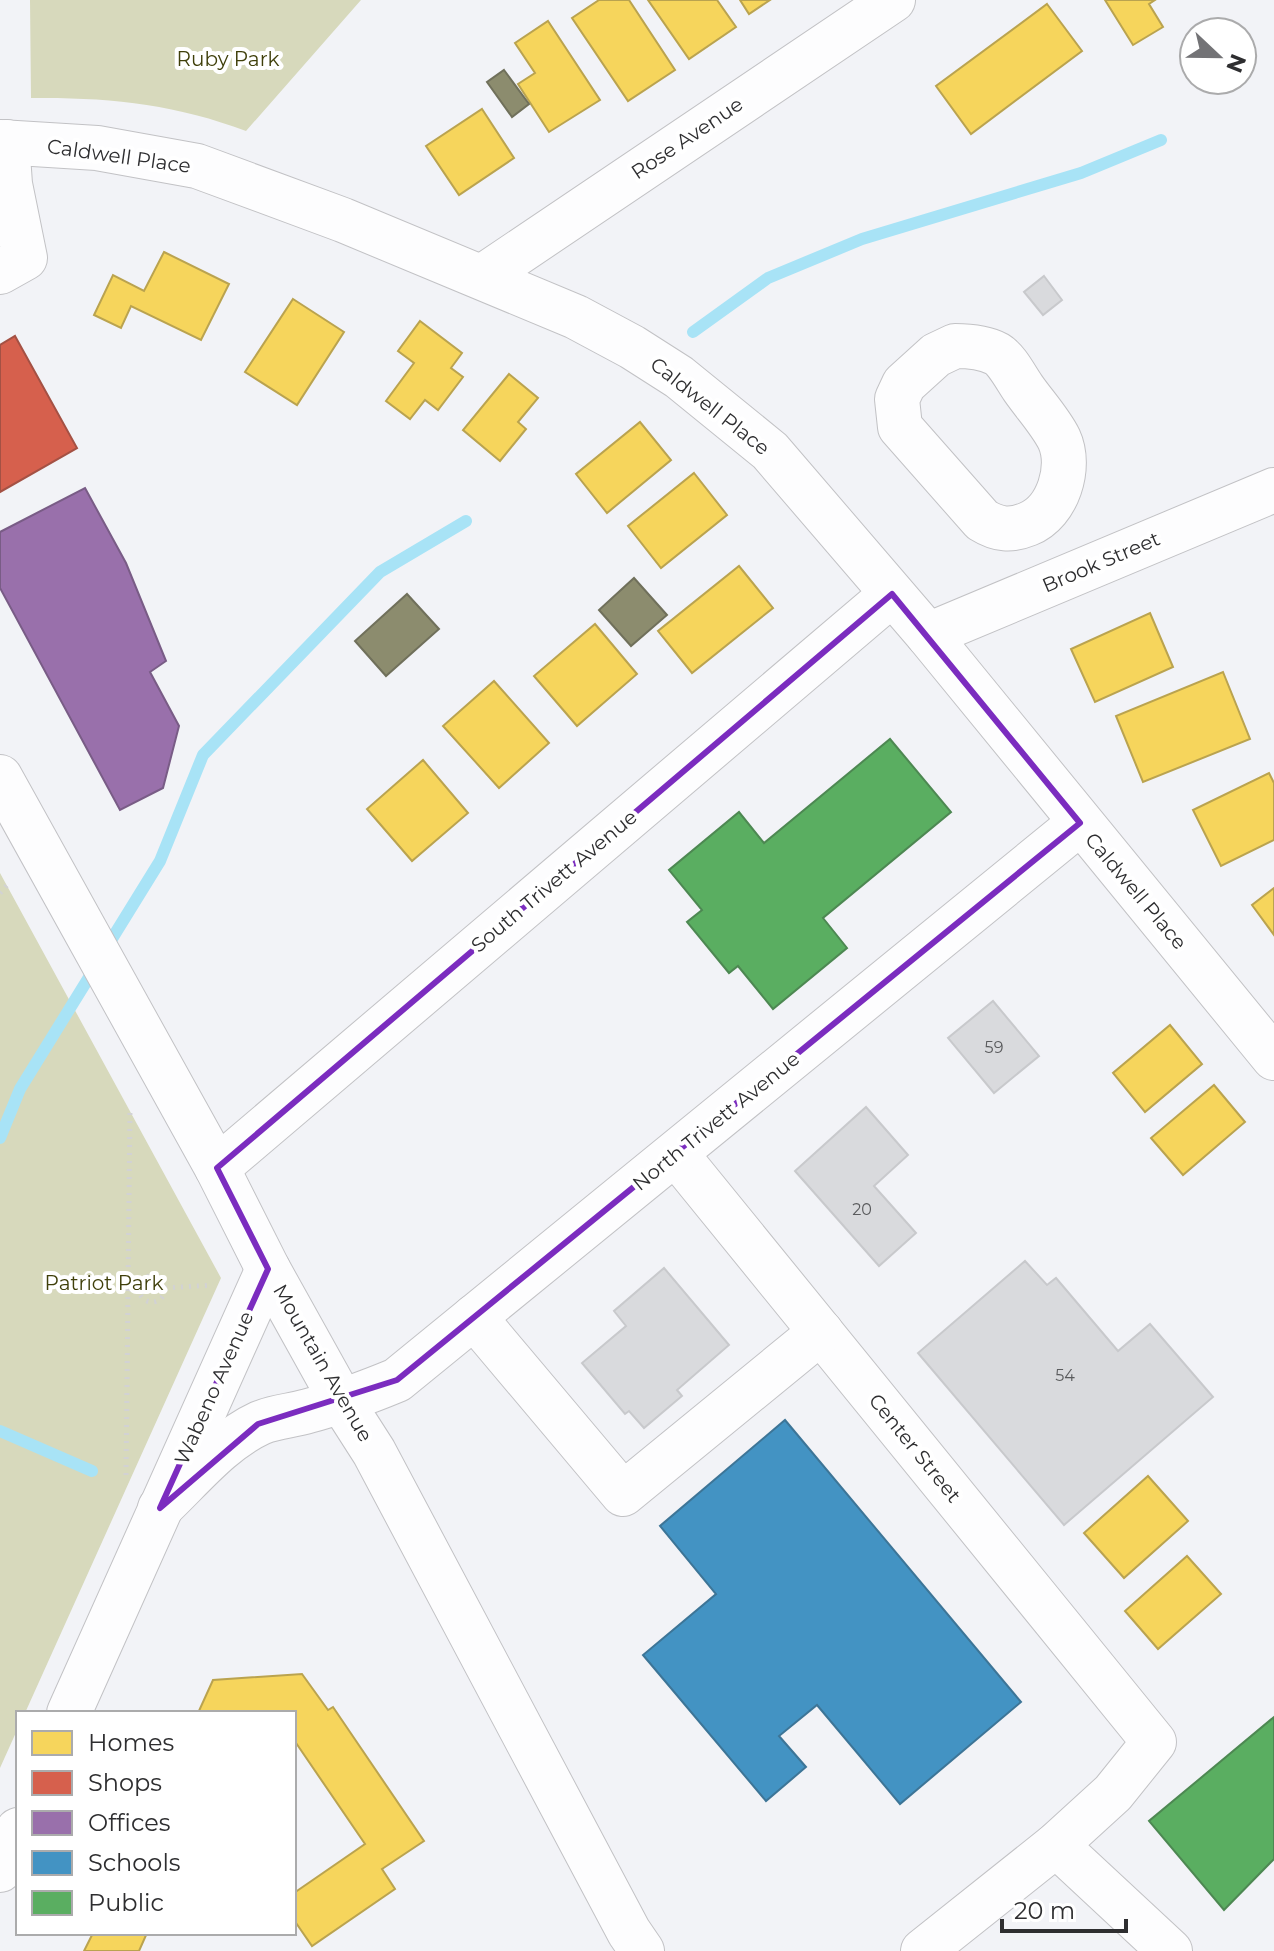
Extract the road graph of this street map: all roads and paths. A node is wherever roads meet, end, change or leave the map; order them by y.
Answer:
1 (893, 0) edge
2 (4, 142) edge
3 (0, 272) edge
4 (482, 277) junction
5 (1274, 490) edge
6 (1036, 521) dead end
7 (1063, 578) junction
8 (892, 594) junction
9 (928, 635) junction
10 (0, 777) edge
11 (1080, 823) junction
12 (9, 883) dead end
13 (0, 893) edge
14 (1274, 1058) edge
15 (130, 1108) dead end
16 (676, 1154) junction
17 (217, 1168) junction
18 (268, 1269) junction
19 (214, 1285) dead end
20 (165, 1288) junction
21 (139, 1289) junction
22 (105, 1290) dead end
23 (128, 1290) junction
24 (474, 1317) junction
25 (821, 1332) junction
26 (342, 1402) junction
27 (143, 1498) junction
28 (70, 1711) edge
29 (16, 1834) edge
30 (1056, 1845) junction
31 (0, 1870) edge
32 (642, 1951) edge
33 (923, 1951) edge
34 (1170, 1951) edge

1 - 4 street, Rose Avenue
2 - 3 street
2 - 4 street, Caldwell Place
4 - 8 street, Caldwell Place
5 - 7 street, Brook Street
6 - 7 street
7 - 9 street, Brook Street
8 - 9 street, Caldwell Place
8 - 17 street, South Trivett Avenue
9 - 11 street, Caldwell Place
10 - 17 street, Mountain Avenue
11 - 14 street, Caldwell Place
11 - 16 street, North Trivett Avenue
12 - 13 path
15 - 23 path
16 - 24 street, North Trivett Avenue
16 - 25 street, Center Street
17 - 18 street, Mountain Avenue
18 - 26 street, Mountain Avenue
18 - 27 street, Wabeno Avenue
19 - 20 path
20 - 21 path
20 - 21 path
21 - 23 path
22 - 23 path
23 - 27 path
24 - 25 street
24 - 26 street, North Trivett Avenue
25 - 30 street, Center Street
26 - 27 street, Wabeno Avenue
26 - 32 street, Mountain Avenue
27 - 28 street, Wabeno Avenue
29 - 31 street
30 - 33 street
30 - 34 street

